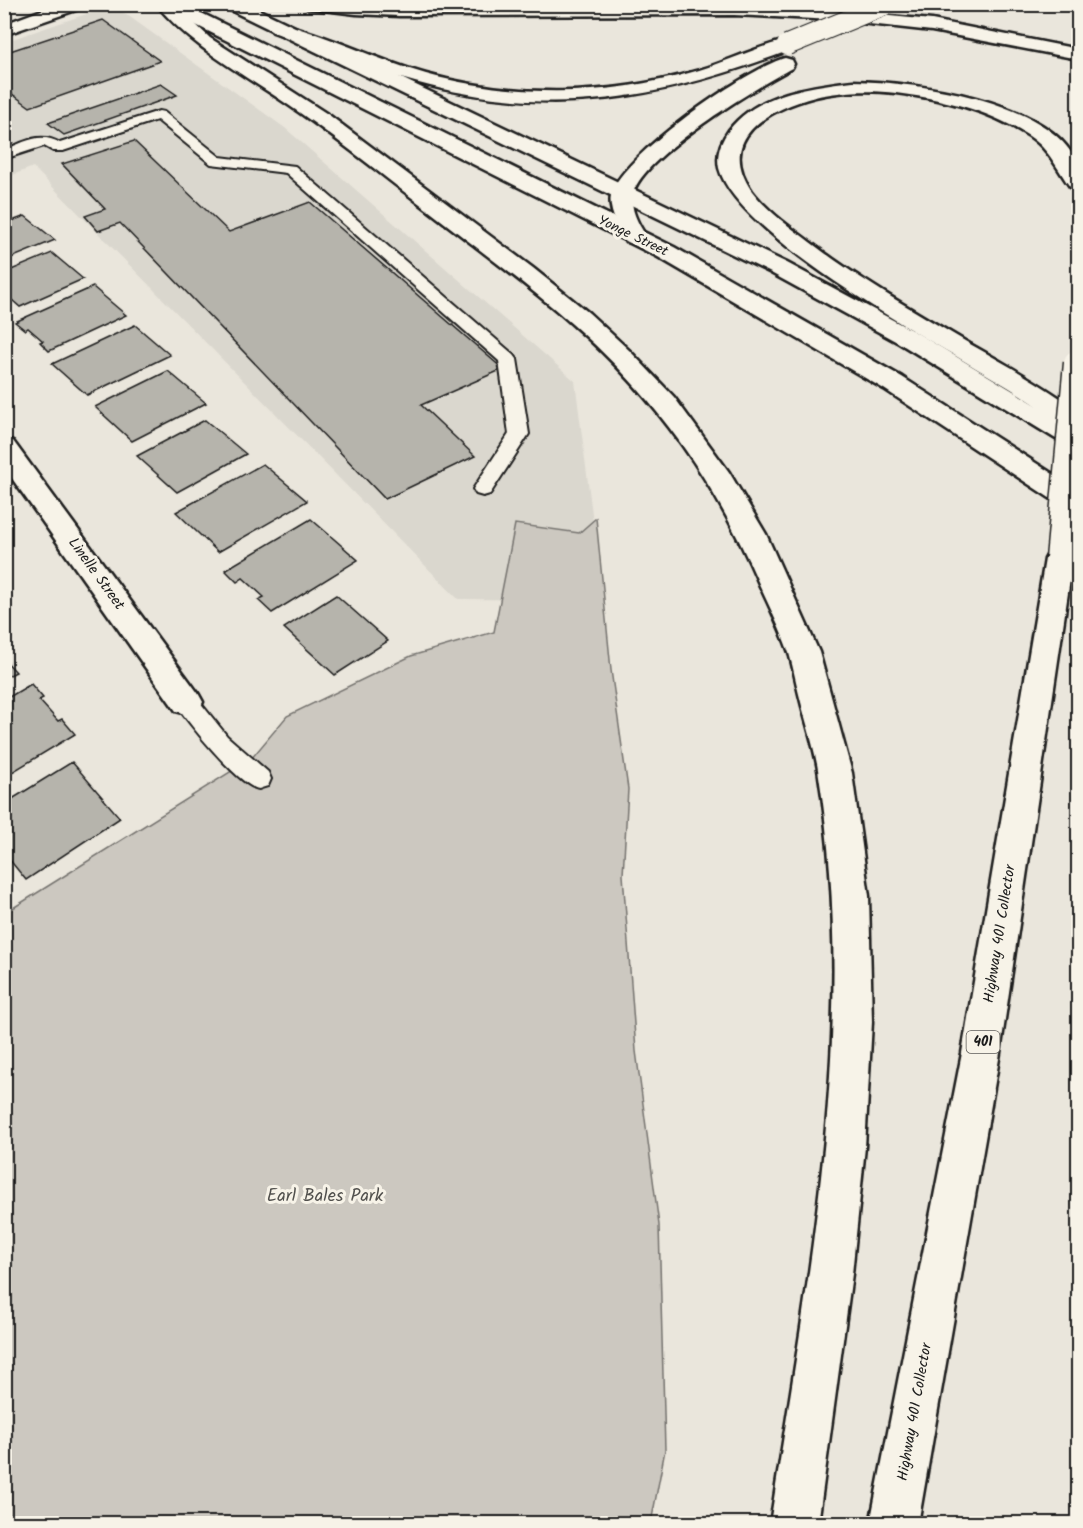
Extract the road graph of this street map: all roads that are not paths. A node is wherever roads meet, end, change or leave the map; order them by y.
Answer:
1 (76, 4) edge
2 (166, 4) edge
3 (232, 4) edge
4 (313, 4) edge
5 (887, 4) edge
6 (900, 4) edge
7 (279, 28) junction
8 (4, 30) edge
9 (1078, 54) edge
10 (4, 155) edge
11 (1078, 184) edge
12 (623, 192) junction
13 (636, 237) junction
14 (1078, 357) edge
15 (1078, 424) edge
16 (1078, 441) edge
17 (4, 447) edge
18 (1078, 485) edge
19 (483, 489) dead end
20 (1078, 504) edge
21 (1059, 560) junction
22 (188, 702) joint
23 (259, 779) dead end
24 (794, 1524) edge
25 (894, 1524) edge

1 - 8 main road
2 - 13 main road, Yonge Street
2 - 24 main road
3 - 7 main road
4 - 9 main road
5 - 7 main road, bridge
6 - 12 main road
7 - 12 main road
10 - 19 lane
11 - 15 main road
12 - 13 main road
12 - 16 main road
13 - 20 main road, Yonge Street
14 - 21 main road, bridge
17 - 22 main road, Linelle Street
18 - 21 main road, Highway 401 Collector / 401, bridge
21 - 25 main road, Highway 401 Collector / 401
22 - 23 lane

